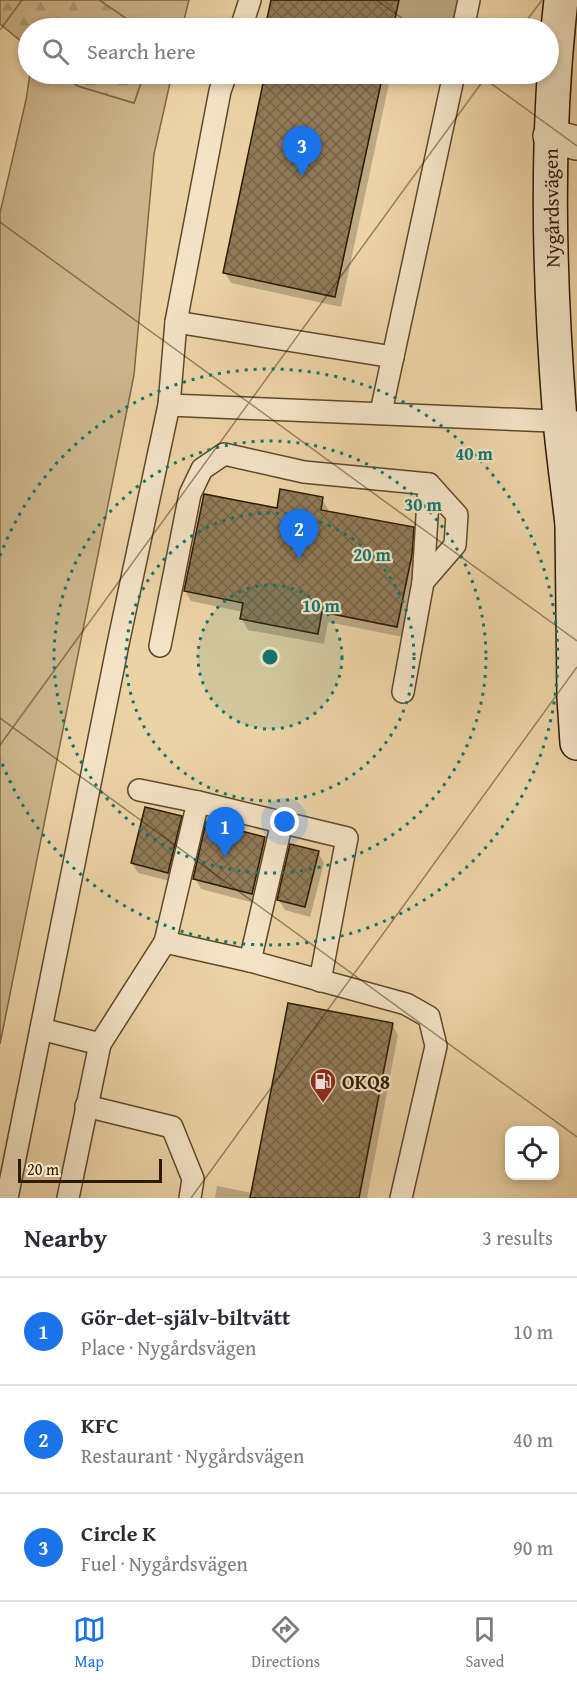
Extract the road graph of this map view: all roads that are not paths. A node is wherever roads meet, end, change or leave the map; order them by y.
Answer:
1 (250, 0) edge
2 (470, 0) edge
3 (561, 0) edge
4 (244, 18) edge
5 (466, 18) edge
6 (222, 84) edge
7 (452, 84) edge
8 (563, 139) edge
9 (176, 322) junction
10 (393, 357) junction
11 (169, 405) junction
12 (381, 412) junction
13 (569, 421) edge
14 (577, 481) edge
15 (429, 484) junction
16 (573, 524) junction
17 (423, 582) junction
18 (160, 646) dead end
19 (403, 692) dead end
20 (577, 743) edge
21 (139, 790) dead end
22 (198, 802) junction
23 (282, 822) junction
24 (165, 942) junction
25 (250, 961) junction
26 (320, 981) junction
27 (41, 1029) junction
28 (100, 1044) junction
29 (87, 1106) junction
30 (7, 1198) edge
31 (68, 1198) edge
32 (190, 1198) edge
33 (401, 1198) edge

1 - 4 lane
2 - 5 lane
3 - 8 street, Nygårdsvägen
6 - 9 lane
7 - 10 lane
8 - 13 street, Nygårdsvägen
9 - 10 lane
9 - 11 lane
10 - 12 lane
11 - 12 lane
11 - 27 lane
12 - 13 lane
13 - 16 street, Nygårdsvägen
14 - 16 street, Nygårdsvägen
15 - 17 lane
15 - 17 lane
15 - 18 lane
16 - 20 street, Nygårdsvägen
17 - 19 lane
21 - 22 lane
22 - 23 lane
22 - 24 lane
23 - 25 lane
23 - 26 lane
24 - 25 lane
24 - 28 lane
25 - 26 lane
26 - 33 lane
27 - 28 lane
27 - 30 lane
28 - 29 lane
29 - 31 lane
29 - 32 lane

